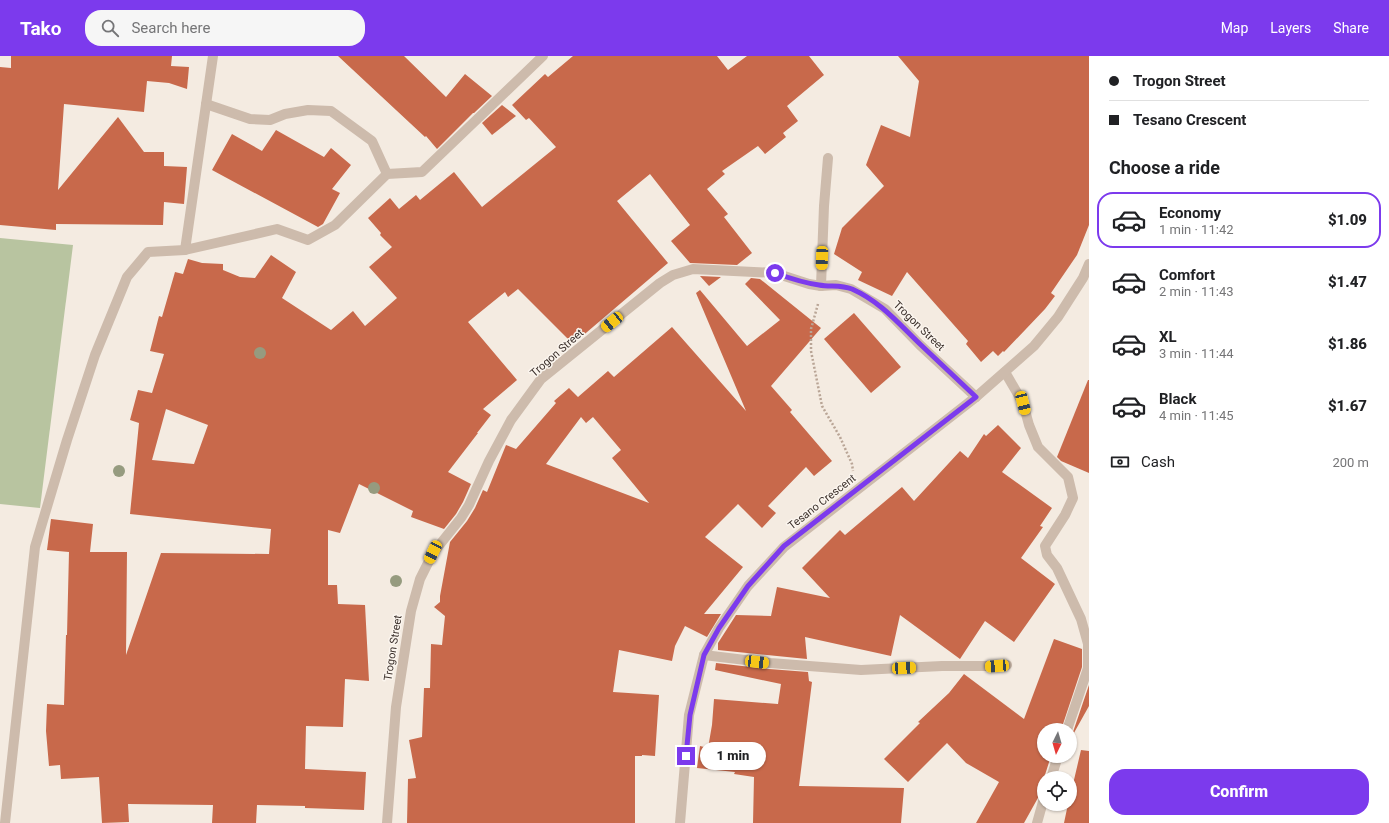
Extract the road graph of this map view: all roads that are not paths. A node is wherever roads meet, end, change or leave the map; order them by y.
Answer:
1 (213, 56) edge
2 (543, 56) edge
3 (206, 104) junction
4 (828, 158) dead end
5 (387, 174) junction
6 (184, 250) junction
7 (1089, 264) edge
8 (821, 286) junction
9 (1005, 372) junction
10 (976, 397) junction
11 (704, 655) junction
12 (1007, 665) dead end
13 (1069, 723) edge
14 (1040, 811) edge
15 (5, 823) edge
16 (387, 823) edge
17 (680, 823) edge
18 (1037, 823) edge

1 - 3 street
2 - 5 street
3 - 5 street
3 - 6 street
4 - 8 street
5 - 6 street
6 - 15 street
7 - 9 street, Tesano Crescent
8 - 10 street, Trogon Street
8 - 16 street, Trogon Street
9 - 10 street, Tesano Crescent
9 - 13 street
10 - 11 street, Tesano Crescent
11 - 12 street
11 - 17 street, Tesano Crescent
14 - 18 street

